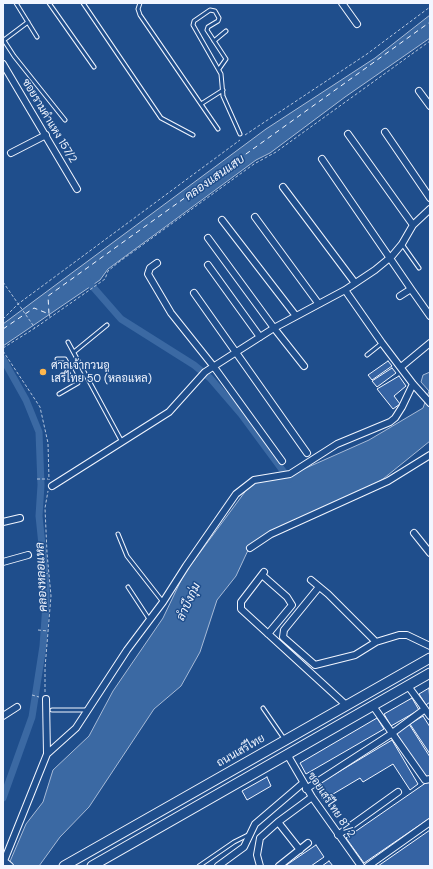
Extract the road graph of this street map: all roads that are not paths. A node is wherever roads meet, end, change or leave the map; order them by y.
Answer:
1 (16, 3) edge
2 (50, 3) edge
3 (83, 3) edge
4 (140, 3) edge
5 (342, 3) edge
6 (28, 22) junction
7 (357, 24) dead end
8 (226, 31) dead end
9 (37, 37) dead end
10 (3, 39) edge
11 (214, 41) junction
12 (3, 64) edge
13 (94, 67) dead end
14 (219, 69) junction
15 (9, 74) junction
16 (3, 77) edge
17 (223, 90) junction
18 (419, 91) dead end
19 (201, 104) junction
20 (430, 106) edge
21 (65, 120) dead end
22 (218, 129) dead end
23 (385, 132) dead end
24 (240, 134) dead end
25 (348, 134) dead end
26 (193, 135) dead end
27 (46, 136) junction
28 (11, 153) dead end
29 (322, 159) dead end
30 (283, 187) dead end
31 (77, 188) dead end
32 (430, 198) edge
33 (430, 209) edge
34 (255, 217) dead end
35 (222, 220) dead end
36 (413, 225) junction
37 (208, 238) dead end
38 (402, 244) junction
39 (389, 258) junction
40 (157, 263) dead end
41 (208, 265) dead end
42 (419, 268) dead end
43 (355, 283) junction
44 (411, 289) junction
45 (345, 290) junction
46 (194, 293) dead end
47 (400, 296) dead end
48 (318, 303) junction
49 (296, 316) junction
50 (430, 316) edge
51 (107, 325) dead end
52 (274, 328) junction
53 (260, 337) junction
54 (68, 342) dead end
55 (382, 343) junction
56 (430, 343) edge
57 (74, 352) junction
58 (236, 353) junction
59 (367, 355) dead end
60 (57, 359) dead end
61 (304, 366) dead end
62 (214, 367) junction
63 (401, 367) junction
64 (89, 379) junction
65 (85, 380) dead end
66 (413, 384) junction
67 (58, 394) dead end
68 (430, 403) edge
69 (122, 442) junction
70 (307, 453) dead end
71 (430, 455) edge
72 (282, 461) dead end
73 (50, 486) road end
74 (20, 518) dead end
75 (3, 522) edge
76 (414, 533) dead end
77 (118, 534) dead end
78 (250, 548) dead end
79 (430, 553) edge
80 (28, 555) dead end
81 (3, 562) edge
82 (311, 580) dead end
83 (128, 587) dead end
84 (319, 587) junction
85 (163, 602) junction
86 (150, 619) junction
87 (268, 634) junction
88 (376, 642) junction
89 (430, 646) edge
90 (430, 658) edge
91 (430, 674) edge
92 (408, 686) junction
93 (45, 699) road end
94 (346, 705) junction
95 (373, 706) junction
96 (17, 708) dead end
97 (263, 708) dead end
98 (424, 709) junction
99 (52, 710) dead end
100 (89, 710) junction
101 (3, 716) edge
102 (430, 716) edge
103 (392, 734) junction
104 (285, 740) junction
105 (47, 754) junction
106 (287, 754) junction
107 (430, 779) edge
108 (305, 786) junction
109 (398, 792) dead end
110 (312, 797) junction
111 (152, 816) junction
112 (278, 822) junction
113 (430, 822) edge
114 (160, 828) junction
115 (250, 834) junction
116 (338, 835) junction
117 (308, 843) dead end
118 (300, 850) junction
119 (6, 863) edge
120 (64, 866) edge
121 (92, 866) edge
122 (199, 866) edge
123 (218, 866) edge
124 (260, 866) edge
125 (279, 866) edge
126 (361, 866) edge
127 (368, 866) edge

1 - 6 lane
2 - 13 lane
3 - 26 lane
4 - 19 lane
5 - 7 street
6 - 9 lane
6 - 10 lane
8 - 11 lane
10 - 21 lane
11 - 14 lane
11 - 14 lane
12 - 15 street, ซอยรามคำแหง 157/2
14 - 17 lane
15 - 16 lane
15 - 27 street, ซอยรามคำแหง 157/2
17 - 19 lane
17 - 24 lane
18 - 20 street
19 - 22 lane
23 - 32 street
25 - 36 street
27 - 28 street
27 - 31 street, ซอยรามคำแหง 157/2
29 - 39 street
30 - 43 street
33 - 36 street
34 - 48 street
35 - 49 street
36 - 38 street
37 - 52 street
38 - 39 street
38 - 42 lane
39 - 43 street
39 - 44 street
40 - 62 street
41 - 53 street
43 - 45 street
44 - 47 street
44 - 50 street
45 - 48 street
45 - 55 street
46 - 58 street
48 - 49 street
49 - 52 street
51 - 57 lane
52 - 53 street
52 - 61 street
53 - 58 street
54 - 57 lane
55 - 59 lane
55 - 63 street
56 - 63 street
57 - 64 lane
58 - 62 street
58 - 70 street
60 - 67 lane
62 - 69 street
62 - 72 street
63 - 66 street
64 - 65 lane
64 - 69 lane
66 - 68 street
66 - 85 street
69 - 73 street
71 - 78 street
74 - 75 street
76 - 79 street
77 - 85 lane
80 - 81 street
82 - 84 street
83 - 86 lane
84 - 88 street
84 - 88 street
85 - 86 street
86 - 100 street
87 - 87 street
87 - 94 street
88 - 89 street
90 - 94 main road, ถนนเสรีไทย
91 - 92 main road
92 - 95 main road
92 - 98 street
93 - 105 street
94 - 104 main road, ถนนเสรีไทย
95 - 103 street
95 - 106 main road
96 - 101 street
97 - 104 lane
98 - 102 street
98 - 103 street
99 - 100 lane
100 - 105 street
103 - 107 street
103 - 108 street
104 - 111 main road, ถนนเสรีไทย
105 - 119 street
106 - 108 street, ซอยเสรีไทย 81/2
106 - 114 main road
108 - 110 street, ซอยเสรีไทย 81/2
108 - 115 street
109 - 116 street
110 - 112 street
110 - 116 street, ซอยเสรีไทย 81/2
111 - 114 main road
111 - 120 main road, ถนนเสรีไทย
112 - 118 street
112 - 124 street
113 - 127 street
114 - 121 main road
115 - 122 lane
115 - 123 street
116 - 126 street, ซอยเสรีไทย 81/2
117 - 118 street
118 - 125 street

